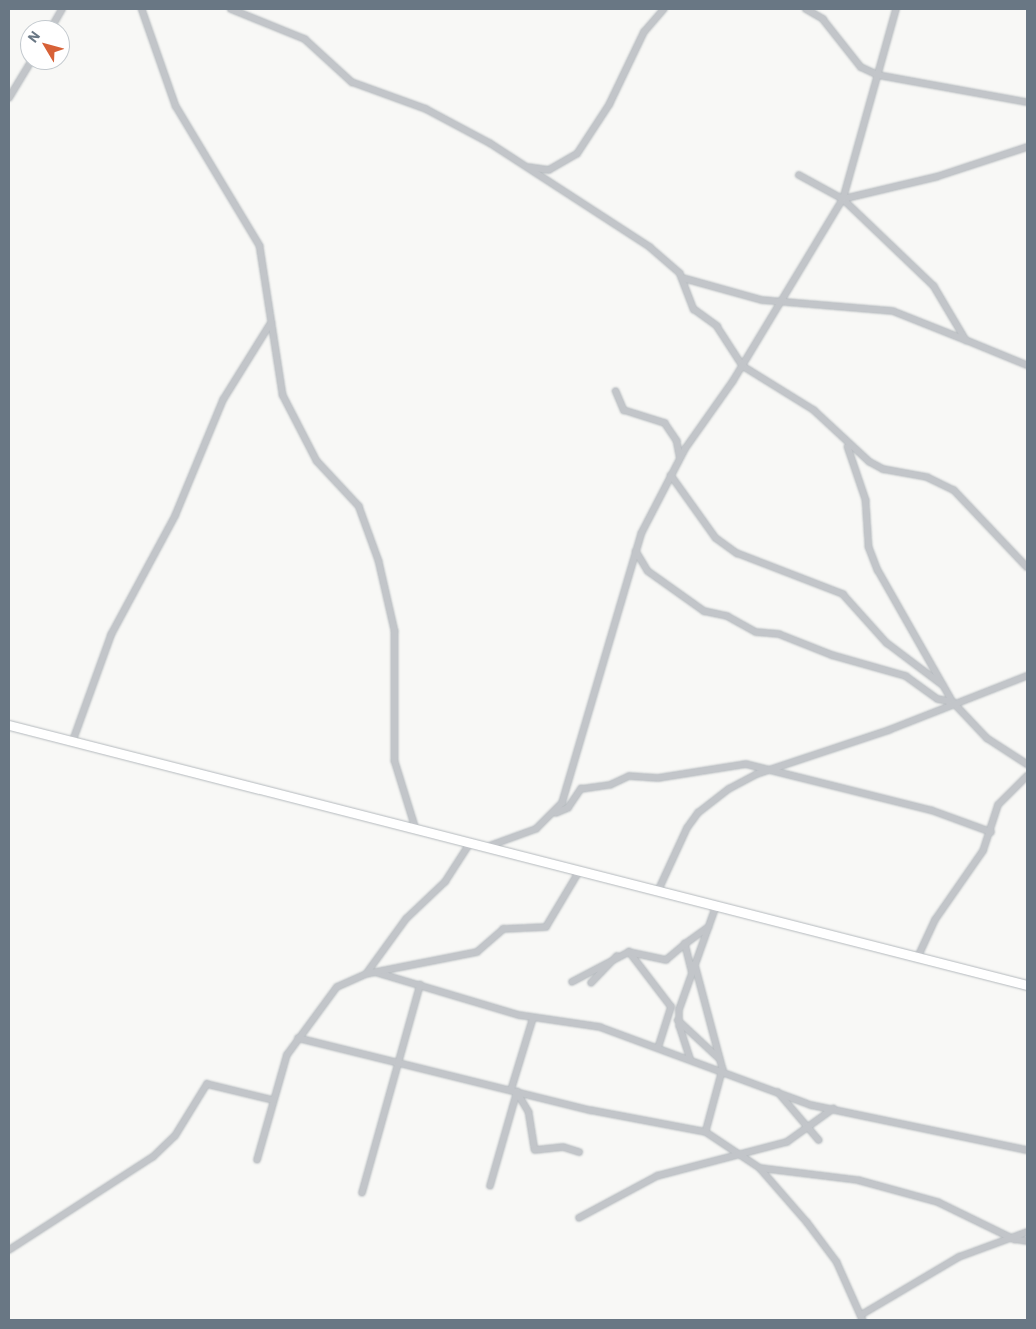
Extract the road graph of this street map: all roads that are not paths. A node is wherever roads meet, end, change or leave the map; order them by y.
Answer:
1 (62, 9) edge
2 (142, 9) edge
3 (231, 9) edge
4 (664, 9) edge
5 (806, 9) edge
6 (896, 9) edge
7 (56, 20) edge
8 (26, 70) edge
9 (878, 75) junction
10 (9, 98) edge
11 (1027, 102) edge
12 (1027, 147) edge
13 (526, 166) junction
14 (799, 176) dead end
15 (843, 199) junction
16 (684, 278) junction
17 (779, 301) junction
18 (271, 323) junction
19 (966, 340) junction
20 (1027, 365) edge
21 (743, 366) junction
22 (616, 392) dead end
23 (844, 438) junction
24 (680, 457) junction
25 (671, 475) junction
26 (636, 551) junction
27 (1027, 567) edge
28 (1027, 676) edge
29 (945, 686) junction
30 (953, 702) junction
31 (9, 725) edge
32 (72, 743) junction
33 (1027, 764) edge
34 (766, 771) junction
35 (1027, 776) edge
36 (556, 813) junction
37 (416, 829) junction
38 (991, 832) junction
39 (470, 842) junction
40 (489, 846) junction
41 (580, 870) junction
42 (659, 889) junction
43 (716, 906) junction
44 (709, 927) junction
45 (686, 944) junction
46 (629, 952) junction
47 (618, 955) junction
48 (917, 959) junction
49 (696, 964) junction
50 (378, 973) junction
51 (692, 973) junction
52 (366, 974) junction
53 (572, 982) dead end
54 (591, 983) dead end
55 (420, 985) junction
56 (1027, 985) edge
57 (533, 1018) junction
58 (678, 1020) junction
59 (298, 1038) junction
60 (658, 1048) junction
61 (720, 1058) junction
62 (399, 1059) junction
63 (690, 1059) junction
64 (723, 1069) junction
65 (514, 1091) junction
66 (778, 1092) junction
67 (273, 1100) junction
68 (833, 1109) junction
69 (808, 1130) junction
70 (706, 1132) junction
71 (819, 1140) dead end
72 (1027, 1150) edge
73 (579, 1152) dead end
74 (738, 1153) junction
75 (256, 1160) dead end
76 (760, 1168) junction
77 (490, 1186) dead end
78 (362, 1192) dead end
79 (579, 1218) dead end
80 (1027, 1232) edge
81 (1014, 1238) junction
82 (1027, 1241) edge
83 (9, 1250) edge
84 (862, 1317) edge

1 - 7 street
2 - 18 street
3 - 13 street
4 - 13 street
5 - 9 street
6 - 9 street
8 - 10 street
9 - 11 street
9 - 15 street
12 - 15 street
13 - 16 street
14 - 15 street
15 - 17 street
15 - 19 street
16 - 17 street
16 - 21 street
17 - 19 street
17 - 21 street
18 - 32 street
18 - 37 street
19 - 20 street
21 - 23 street
21 - 24 street
22 - 24 street
23 - 27 street
23 - 29 street
24 - 25 street
25 - 26 street
25 - 29 street
26 - 30 street
26 - 36 street
28 - 30 street
29 - 30 street
30 - 33 street
30 - 34 street
31 - 32 main road
32 - 37 main road
34 - 36 street
34 - 38 street
34 - 42 street
35 - 38 street
36 - 40 street
37 - 39 main road
38 - 48 street
39 - 40 main road
39 - 52 street
40 - 41 main road
41 - 42 main road
41 - 50 street
42 - 43 main road
43 - 44 street
43 - 48 main road
44 - 45 street
44 - 49 street
45 - 46 street
45 - 51 street
46 - 47 street
46 - 60 street
47 - 53 street
47 - 54 street
48 - 56 main road
49 - 51 street
49 - 61 street
50 - 52 street
50 - 55 street
51 - 58 street
52 - 59 street
55 - 57 street
55 - 62 street
57 - 60 street
57 - 65 street
58 - 61 street
58 - 63 street
59 - 62 street
59 - 67 street
60 - 63 street
61 - 64 street
62 - 65 street
62 - 78 street
63 - 64 street
64 - 66 street
64 - 70 street
65 - 70 street
65 - 73 street
65 - 77 street
66 - 68 street
66 - 69 street
67 - 75 street
67 - 83 street
68 - 69 street
68 - 72 street
69 - 71 street
69 - 74 street
70 - 74 street
74 - 76 street
74 - 79 street
76 - 81 street
76 - 84 street
80 - 81 street
81 - 82 street
81 - 84 street

